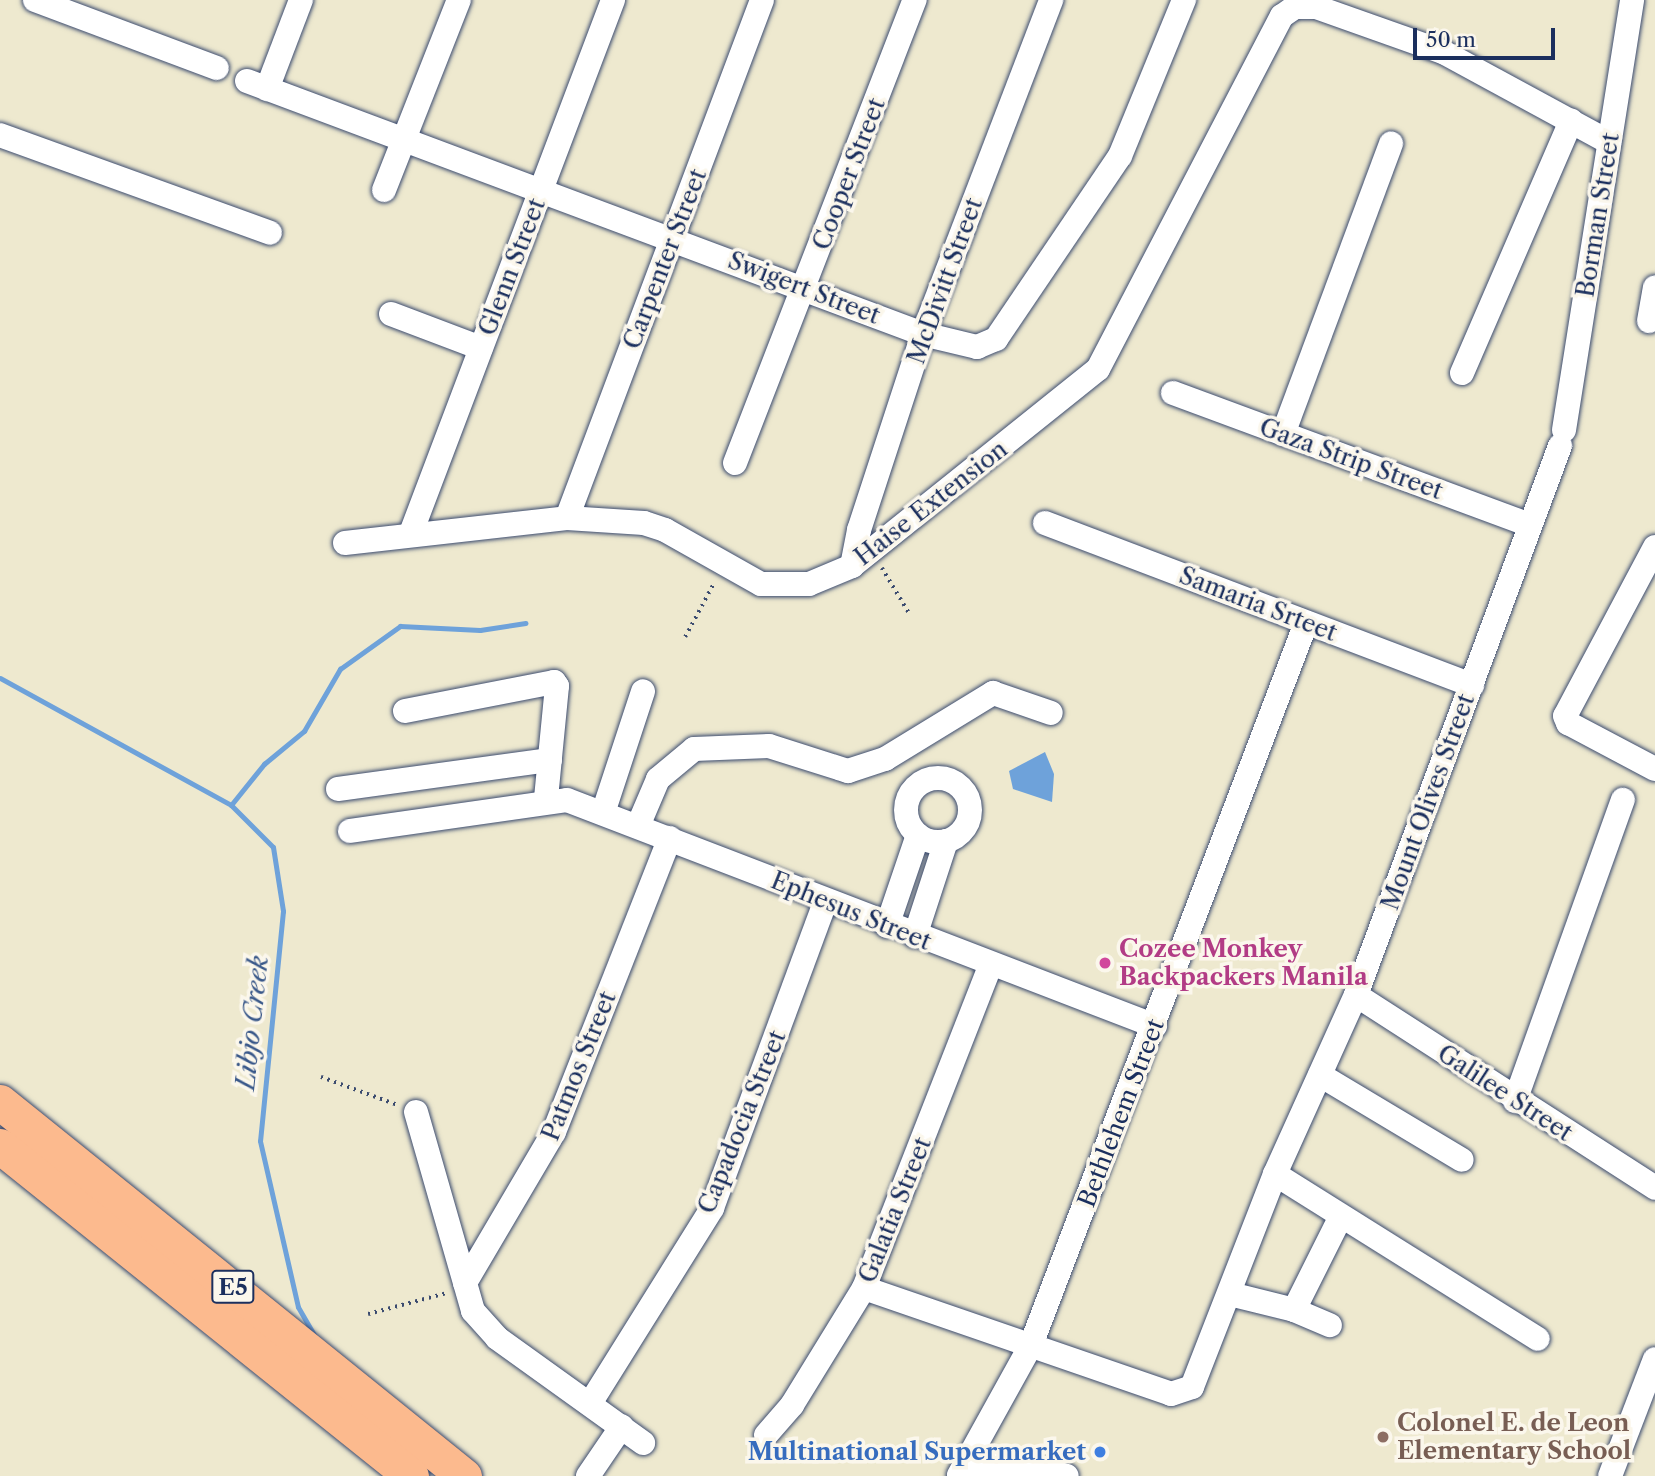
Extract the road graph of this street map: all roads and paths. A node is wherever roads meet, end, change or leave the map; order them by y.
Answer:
1 (35, 0) edge
2 (301, 0) edge
3 (459, 0) edge
4 (613, 0) edge
5 (762, 0) edge
6 (915, 0) edge
7 (1051, 0) edge
8 (1184, 0) edge
9 (1632, 0) edge
10 (217, 68) dead end
11 (1572, 121) junction
12 (0, 135) edge
13 (402, 141) junction
14 (1609, 142) junction
15 (1391, 143) dead end
16 (542, 189) junction
17 (384, 190) dead end
18 (270, 233) dead end
19 (673, 239) junction
20 (1655, 288) edge
21 (806, 289) junction
22 (391, 314) dead end
23 (1649, 321) dead end
24 (923, 334) junction
25 (481, 348) junction
26 (1462, 373) dead end
27 (1172, 393) dead end
28 (1283, 434) junction
29 (1562, 438) joint
30 (735, 463) dead end
31 (567, 518) junction
32 (1045, 523) dead end
33 (1529, 526) junction
34 (411, 534) junction
35 (345, 543) dead end
36 (1655, 547) edge
37 (725, 562) junction
38 (852, 566) junction
39 (909, 612) dead end
40 (1306, 623) junction
41 (685, 637) dead end
42 (1472, 685) junction
43 (643, 691) dead end
44 (405, 710) dead end
45 (1051, 713) dead end
46 (550, 760) junction
47 (1655, 769) edge
48 (338, 789) dead end
49 (546, 799) junction
50 (1623, 800) dead end
51 (603, 813) junction
52 (638, 826) junction
53 (350, 831) dead end
54 (918, 835) junction
55 (670, 838) junction
56 (946, 841) junction
57 (825, 902) junction
58 (887, 926) junction
59 (915, 936) junction
60 (990, 965) junction
61 (1356, 995) junction
62 (1155, 1026) junction
63 (1320, 1074) junction
64 (321, 1077) dead end
65 (1515, 1101) junction
66 (0, 1102) edge
67 (416, 1112) joint
68 (0, 1146) edge
69 (1462, 1160) dead end
70 (1275, 1174) junction
71 (1655, 1188) edge
72 (1339, 1218) junction
73 (465, 1285) junction
74 (864, 1288) junction
75 (1230, 1294) junction
76 (1294, 1310) junction
77 (368, 1314) dead end
78 (1330, 1325) dead end
79 (1538, 1339) dead end
80 (1031, 1345) junction
81 (1655, 1359) edge
82 (591, 1402) junction
83 (622, 1426) junction
84 (766, 1435) dead end
85 (643, 1443) dead end
86 (411, 1476) edge
87 (464, 1476) edge
88 (588, 1476) edge
89 (959, 1476) edge
90 (1068, 1476) edge
91 (1610, 1476) edge

1 - 10 street
2 - 13 street, Swigert Street
3 - 13 street
4 - 16 street, Glenn Street
5 - 19 street, Carpenter Street
6 - 21 street, Cooper Street
7 - 24 street, McDivitt Street
8 - 24 street, Swigert Street
9 - 14 street, Borman Street
11 - 14 street
11 - 26 street
11 - 38 street, Haise Extension
12 - 18 street
13 - 16 street, Swigert Street
13 - 17 street
14 - 29 street, Borman Street
15 - 28 street
16 - 19 street, Swigert Street
16 - 25 street, Glenn Street
19 - 21 street, Swigert Street
19 - 31 street, Carpenter Street
20 - 23 street
21 - 24 street, Swigert Street
21 - 30 street, Cooper Street
22 - 25 street
24 - 38 street, McDivitt Street
25 - 34 street, Glenn Street
27 - 28 street, Gaza Strip Street
28 - 33 street, Gaza Strip Street
29 - 33 street, Mount Olives Street
31 - 34 street, Haise Extension
31 - 37 street, Haise Extension
32 - 40 street, Samaria Srteet
33 - 42 street, Mount Olives Street
34 - 35 street, Haise Extension
36 - 47 street
37 - 38 street, Haise Extension
37 - 41 path
38 - 39 path
40 - 42 street, Samaria Srteet
40 - 62 street, Bethlehem Street
42 - 61 street, Mount Olives Street
43 - 51 street
44 - 46 street
45 - 52 street
46 - 48 street
46 - 49 street
49 - 51 street, Ephesus Street
49 - 53 street, Ephesus Street
50 - 65 street
51 - 52 street, Ephesus Street
52 - 55 street, Ephesus Street
54 - 56 street
54 - 56 street
54 - 58 street
55 - 57 street, Ephesus Street
55 - 73 street, Patmos Street
56 - 59 street
57 - 58 street, Ephesus Street
57 - 82 street, Capadocia Street
58 - 59 street, Ephesus Street
59 - 60 street, Ephesus Street
60 - 62 street, Ephesus Street
60 - 74 street, Galatia Street
61 - 63 street, Mount Olives Street
61 - 65 street, Galilee Street
62 - 80 street, Bethlehem Street
63 - 69 street
63 - 70 street, Mount Olives Street
64 - 67 path
65 - 71 street, Galilee Street
66 - 87 highway, E5
67 - 73 street
68 - 86 highway, E5
70 - 72 street
70 - 75 street, Mount Olives Street
72 - 76 street
72 - 79 street
73 - 77 path
73 - 82 street
74 - 80 street
74 - 84 street, Galatia Street
75 - 76 street
75 - 80 street, Mount Olives Street
76 - 78 street
80 - 89 street, Bethlehem Street
81 - 91 street
82 - 83 street
83 - 85 street
83 - 88 street
89 - 90 street

